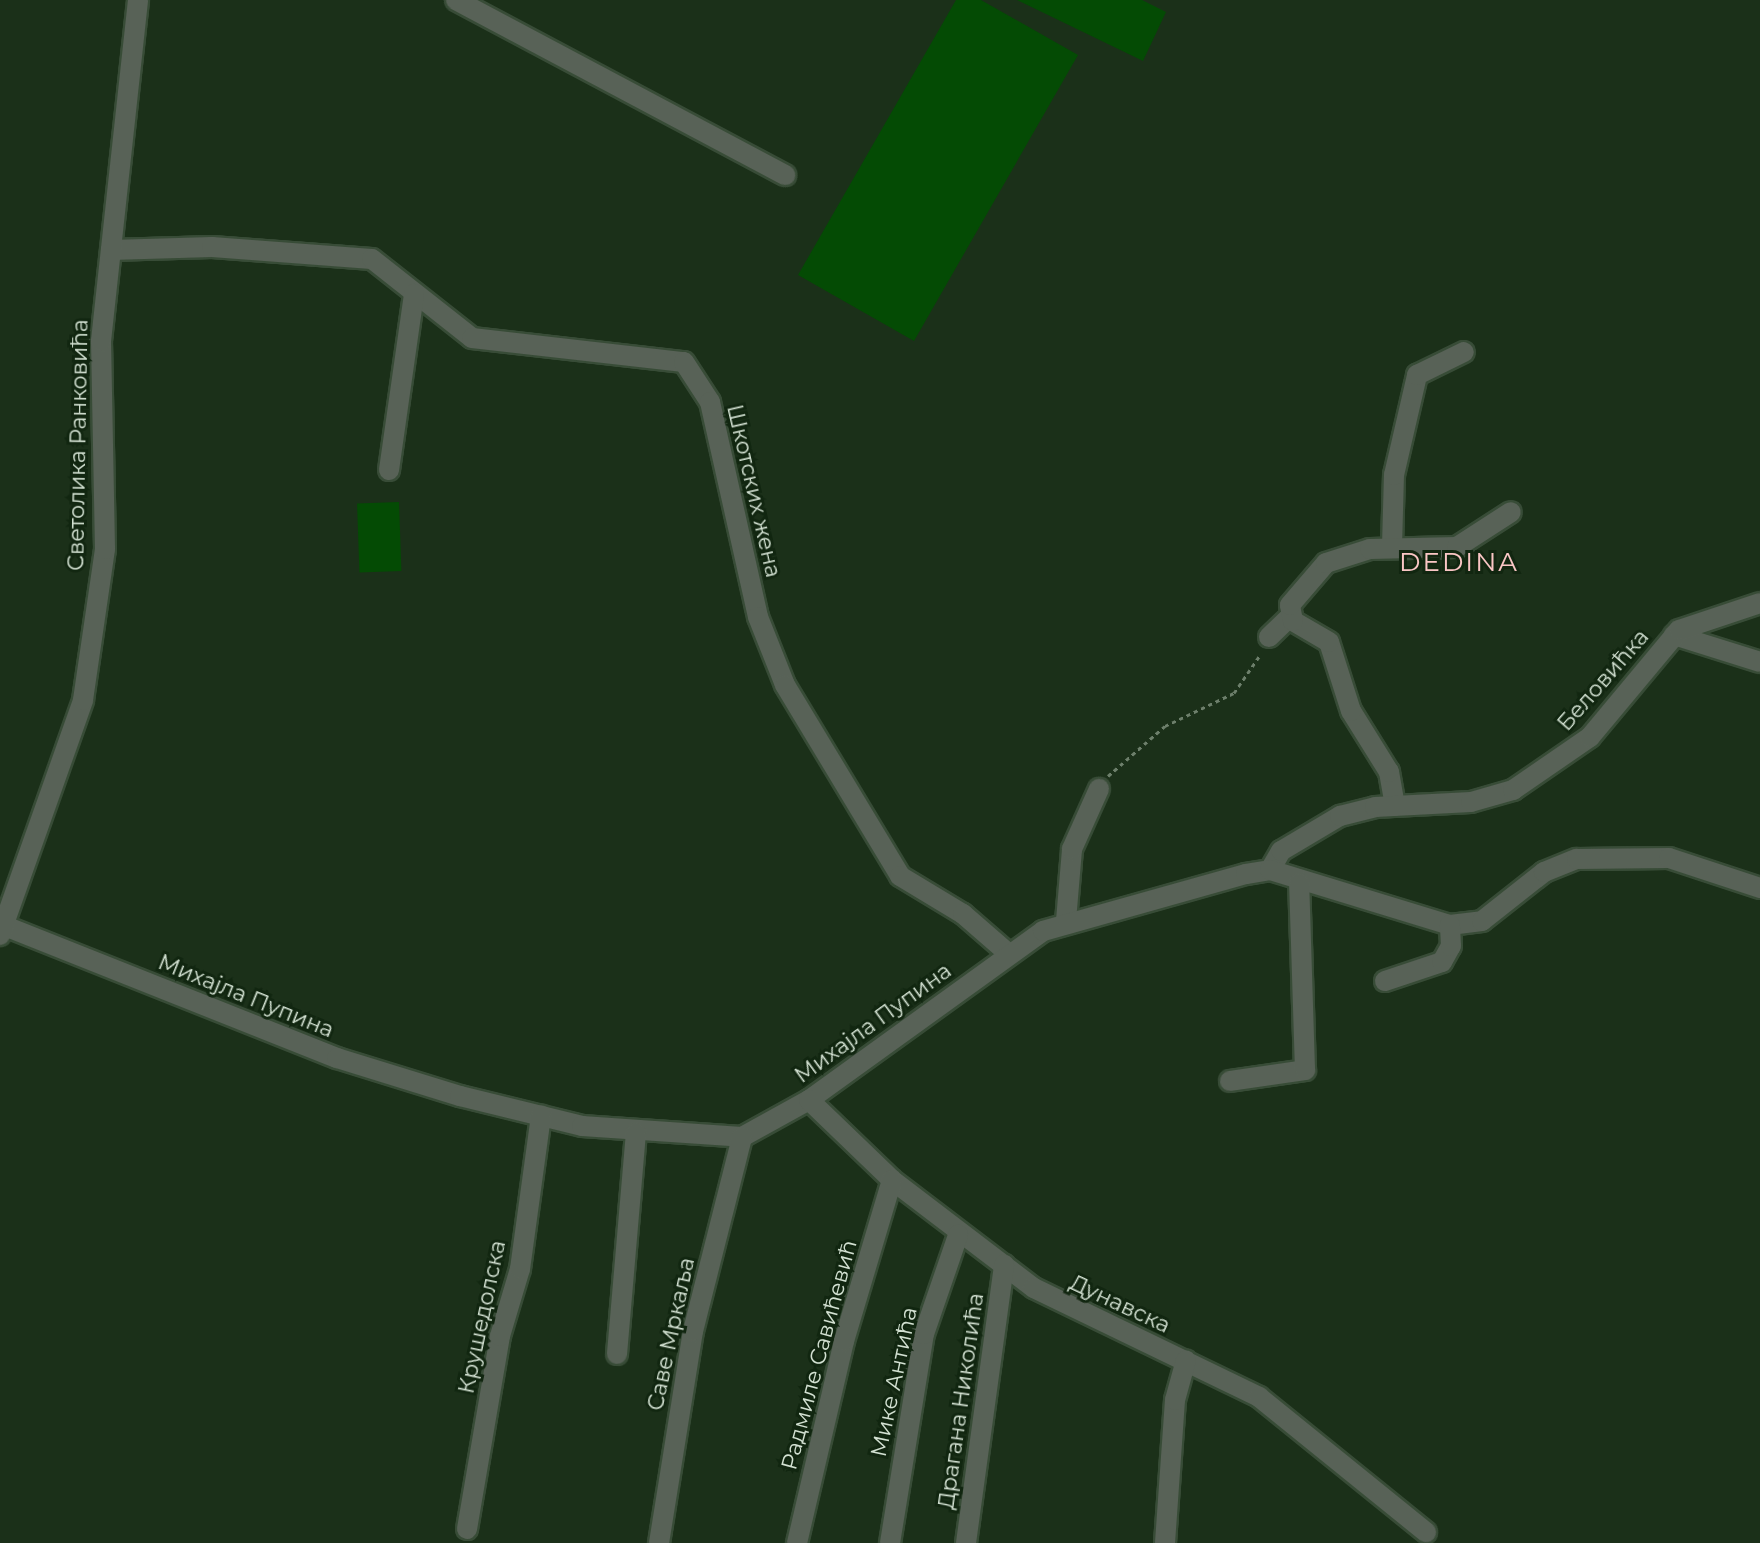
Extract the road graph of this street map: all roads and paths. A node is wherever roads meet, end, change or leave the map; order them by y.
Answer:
1 (138, 0) edge
2 (456, 0) edge
3 (785, 175) dead end
4 (111, 250) junction
5 (414, 294) junction
6 (1464, 352) dead end
7 (389, 470) dead end
8 (1511, 512) dead end
9 (1392, 546) junction
10 (1760, 603) edge
11 (1290, 617) junction
12 (1674, 635) junction
13 (1269, 637) joint
14 (1760, 662) edge
15 (1099, 789) joint
16 (1395, 806) junction
17 (1270, 870) junction
18 (1299, 883) junction
19 (1760, 888) edge
20 (1066, 921) junction
21 (1450, 925) junction
22 (1, 928) edge
23 (1009, 954) junction
24 (1385, 981) dead end
25 (1230, 1081) dead end
26 (809, 1100) junction
27 (541, 1115) junction
28 (636, 1133) junction
29 (742, 1137) junction
30 (892, 1180) junction
31 (958, 1235) junction
32 (1004, 1265) junction
33 (617, 1354) dead end
34 (1186, 1360) junction
35 (467, 1529) dead end
36 (1426, 1532) dead end
37 (659, 1543) edge
38 (797, 1543) edge
39 (890, 1543) edge
40 (966, 1543) edge
41 (1165, 1543) edge

1 - 4 street, Светолика Ранковића
2 - 3 street
4 - 5 street, Шкотских жена
4 - 22 street, Светолика Ранковића
5 - 7 street
5 - 23 street, Шкотских жена
6 - 9 street
8 - 9 street
9 - 11 street
10 - 12 street, Беловићка
11 - 13 street
11 - 16 street
12 - 14 street
12 - 16 street, Беловићка
13 - 15 path
15 - 20 street
16 - 17 street, Беловићка
17 - 18 street
17 - 20 street, Михајла Пупина
18 - 21 street
18 - 25 street
19 - 21 street
20 - 23 street, Михајла Пупина
21 - 24 street
22 - 27 street, Михајла Пупина
23 - 26 street, Михајла Пупина
26 - 29 street, Михајла Пупина
26 - 30 street, Дунавска
27 - 28 street, Михајла Пупина
27 - 35 street, Крушедолска
28 - 29 street, Михајла Пупина
28 - 33 street
29 - 37 street, Саве Мркаља
30 - 31 street, Дунавска
30 - 38 street, Радмиле Савићевић
31 - 32 street, Дунавска
31 - 39 street, Мике Антића
32 - 34 street, Дунавска
32 - 40 street, Драгана Николића
34 - 36 street, Дунавска
34 - 41 street

